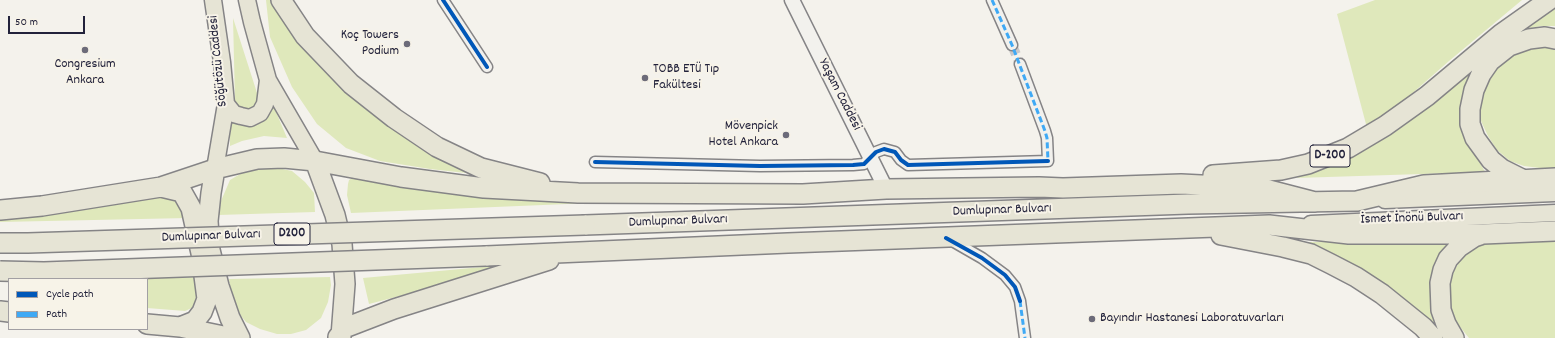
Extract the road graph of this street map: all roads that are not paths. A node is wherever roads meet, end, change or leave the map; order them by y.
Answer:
1 (213, 0) edge
2 (247, 0) edge
3 (281, 0) edge
4 (443, 0) edge
5 (792, 0) edge
6 (992, 0) edge
7 (1549, 0) edge
8 (1555, 38) edge
9 (1012, 46) tunnel mouth
10 (1020, 64) tunnel mouth
11 (486, 66) dead end
12 (268, 80) junction
13 (226, 104) junction
14 (870, 157) junction
15 (315, 161) junction
16 (595, 162) dead end
17 (215, 169) junction
18 (1555, 178) edge
19 (1522, 179) junction
20 (161, 187) junction
21 (1063, 188) junction
22 (886, 189) junction
23 (1555, 193) edge
24 (578, 194) junction
25 (803, 194) junction
26 (1357, 201) junction
27 (1315, 202) junction
28 (0, 210) edge
29 (1555, 213) edge
30 (584, 225) junction
31 (1269, 225) junction
32 (1180, 228) junction
33 (1555, 231) edge
34 (1484, 234) junction
35 (946, 238) junction
36 (0, 243) edge
37 (573, 253) junction
38 (0, 271) edge
39 (148, 324) edge
40 (180, 327) junction
41 (340, 335) edge
42 (233, 338) edge
43 (240, 338) edge
44 (1026, 338) edge
45 (1433, 338) edge
46 (1454, 338) edge

1 - 13 main road, Söğütözü Caddesi
2 - 12 main road
3 - 24 highway
4 - 11 street
5 - 14 street, Yaşam Caddesi
6 - 9 street
7 - 21 highway, D-200
8 - 19 highway
10 - 14 street
12 - 13 main road
12 - 15 main road
13 - 17 main road, Söğütözü Caddesi
14 - 16 street
14 - 22 street, Yaşam Caddesi
15 - 17 highway
15 - 24 highway
15 - 41 highway
17 - 20 highway
17 - 43 highway
18 - 19 highway, Dumlupınar Bulvarı
19 - 26 highway, Dumlupınar Bulvarı
20 - 28 highway
20 - 40 highway
21 - 22 highway
21 - 27 highway
22 - 25 highway
23 - 26 main road, İsmet İnönü Bulvarı
24 - 25 highway
25 - 30 highway
26 - 27 highway, Dumlupınar Bulvarı
27 - 30 highway, Dumlupınar Bulvarı
29 - 31 main road, İsmet İnönü Bulvarı
30 - 36 highway, Dumlupınar Bulvarı / D200, bridge
31 - 32 highway, Dumlupınar Bulvarı
31 - 34 highway, Dumlupınar Bulvarı
32 - 35 highway, Dumlupınar Bulvarı
32 - 45 highway
33 - 34 highway, Dumlupınar Bulvarı
34 - 46 highway
35 - 37 highway, Dumlupınar Bulvarı
35 - 44 street
37 - 38 highway, Dumlupınar Bulvarı, bridge
37 - 41 highway, Dumlupınar Bulvarı
39 - 40 highway
40 - 42 highway

